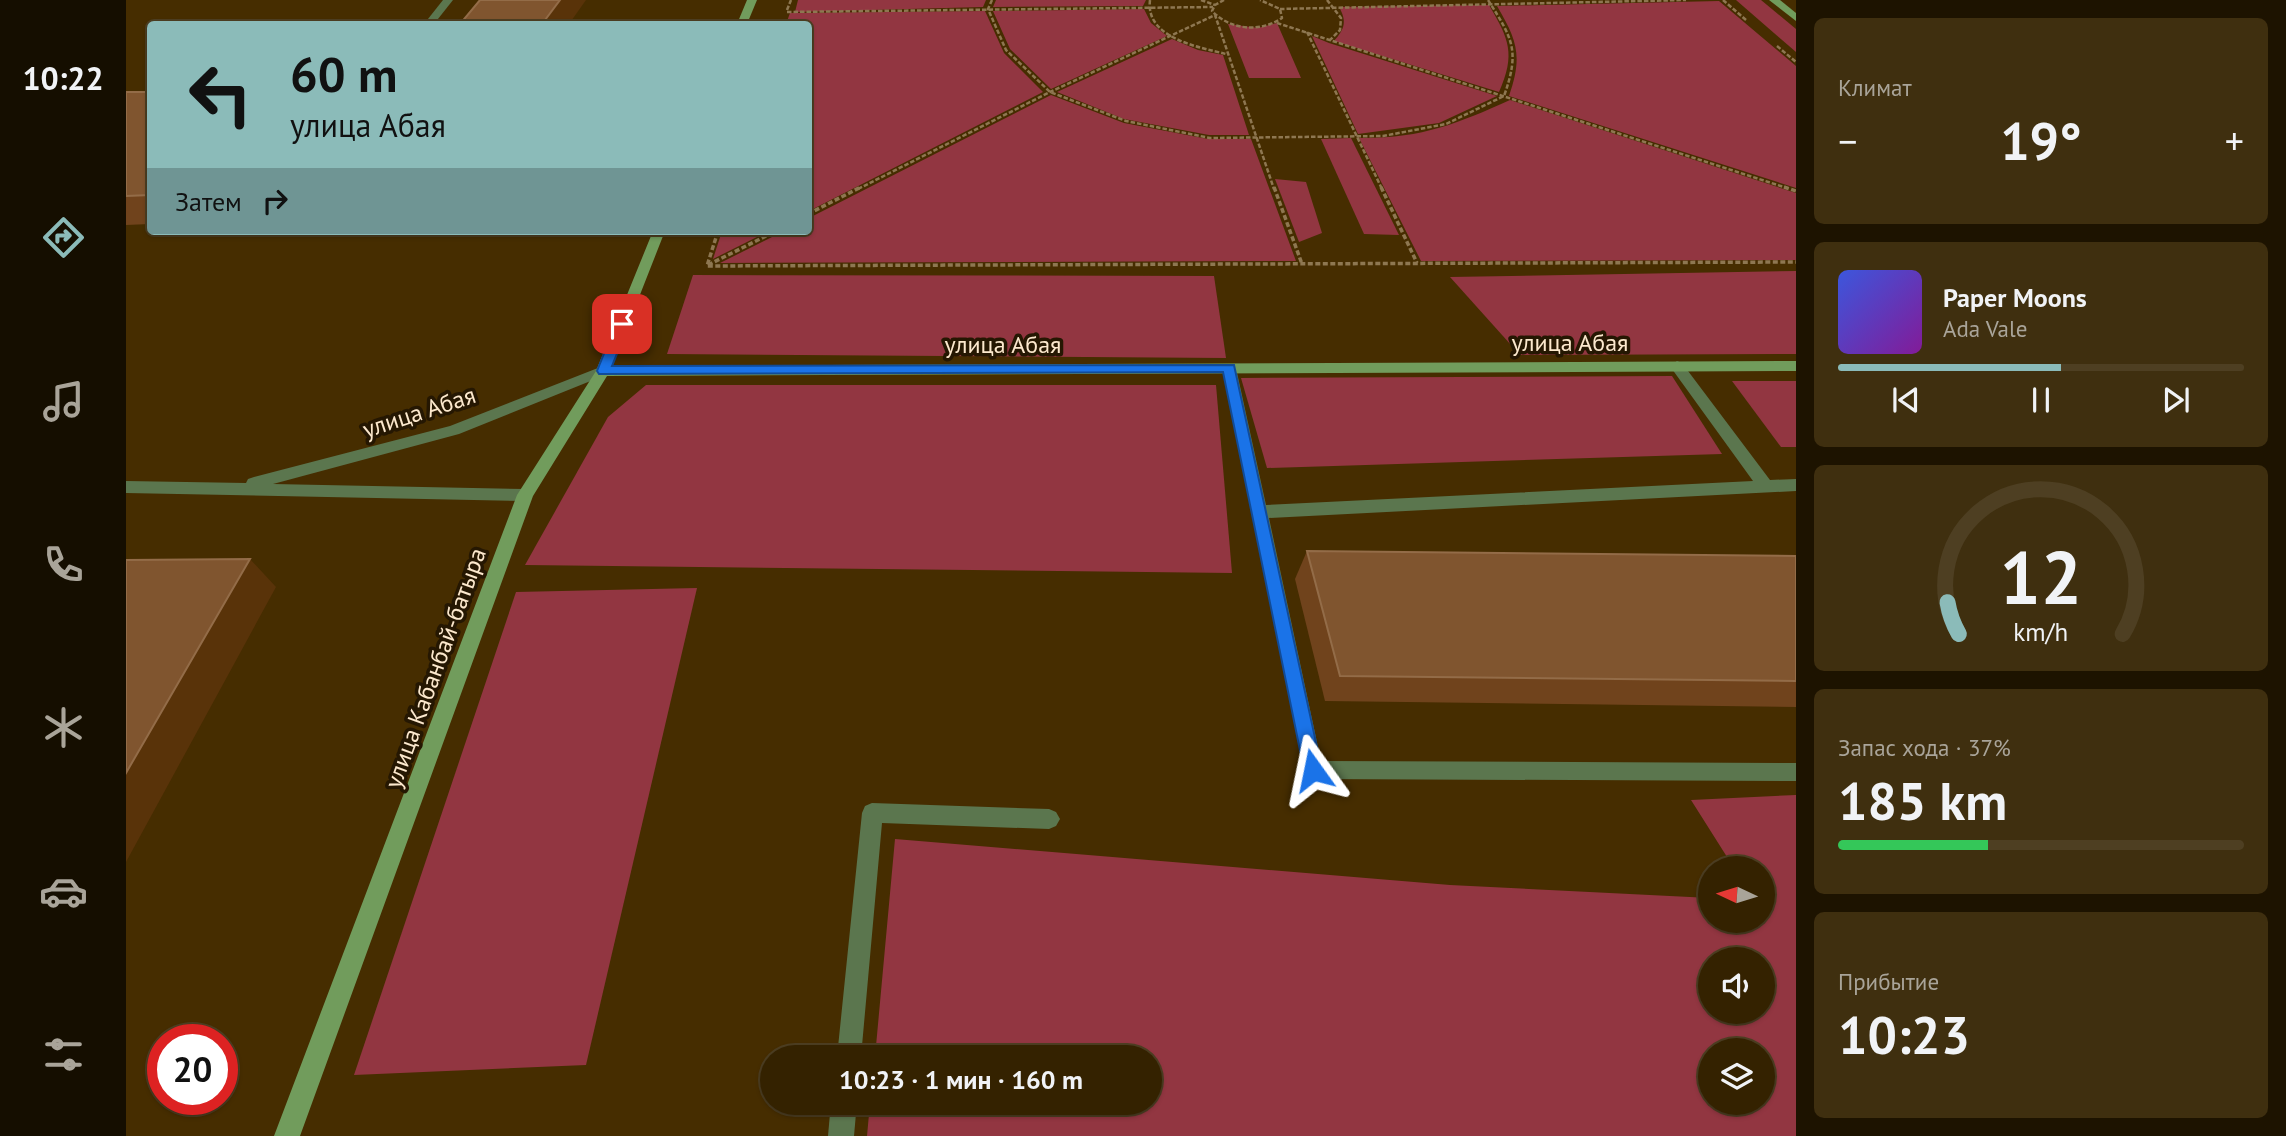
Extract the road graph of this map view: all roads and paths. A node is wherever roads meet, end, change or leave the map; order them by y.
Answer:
1 (448, 0) edge
2 (752, 0) edge
3 (992, 0) edge
4 (1150, 0) edge
5 (1201, 0) edge
6 (1224, 0) edge
7 (1260, 0) edge
8 (1327, 0) edge
9 (1686, 0) edge
10 (1774, 0) edge
11 (1490, 2) edge
12 (1214, 6) junction
13 (1334, 6) junction
14 (1147, 7) junction
15 (988, 9) junction
16 (1280, 9) junction
17 (787, 12) dead end
18 (1215, 15) junction
19 (1796, 18) edge
20 (431, 21) edge
21 (743, 21) edge
22 (1277, 23) junction
23 (1307, 32) junction
24 (1172, 36) junction
25 (1329, 41) junction
26 (1227, 54) junction
27 (1050, 92) junction
28 (1504, 96) junction
29 (1355, 136) junction
30 (1255, 137) junction
31 (1796, 191) edge
32 (812, 212) edge
33 (657, 235) edge
34 (717, 235) edge
35 (768, 235) edge
36 (1796, 262) edge
37 (1418, 263) junction
38 (1302, 264) junction
39 (707, 266) junction
40 (1677, 366) junction
41 (1796, 366) edge
42 (1229, 368) junction
43 (603, 371) junction
44 (1796, 485) edge
45 (1765, 486) junction
46 (126, 487) edge
47 (229, 489) junction
48 (525, 495) junction
49 (1259, 512) junction
50 (1796, 772) edge
51 (1049, 818) dead end
52 (850, 1045) edge
53 (843, 1115) edge
54 (287, 1136) edge
55 (841, 1136) edge

1 - 20 street
2 - 21 main road
3 - 15 path
4 - 14 path
5 - 12 path
6 - 12 path
7 - 16 path
8 - 13 path
9 - 11 path
10 - 19 main road
11 - 13 path
11 - 28 path
12 - 14 path
12 - 18 path
13 - 16 path
13 - 25 path
14 - 15 path
14 - 24 path
15 - 17 path
15 - 27 path
16 - 22 path
18 - 22 path
18 - 24 path
18 - 26 path
22 - 23 path
23 - 25 path
23 - 29 path
24 - 26 path
24 - 27 path
25 - 28 path
26 - 30 path
27 - 30 path
27 - 32 path
28 - 29 path
28 - 31 path
29 - 30 path
29 - 37 path
30 - 38 path
33 - 43 main road, улица Кабанбай-батыра
34 - 39 path
35 - 39 path
36 - 37 path
37 - 38 path
38 - 39 path
40 - 41 main road, улица Абая
40 - 42 main road, улица Абая
40 - 45 street
42 - 43 main road, улица Абая
42 - 49 street
43 - 47 street, улица Абая
43 - 48 main road, улица Кабанбай-батыра
44 - 45 street
45 - 49 street
46 - 47 street, улица Абая
47 - 48 street, улица Абая
48 - 54 main road, улица Кабанбай-батыра
49 - 50 street
51 - 52 street
53 - 55 street

